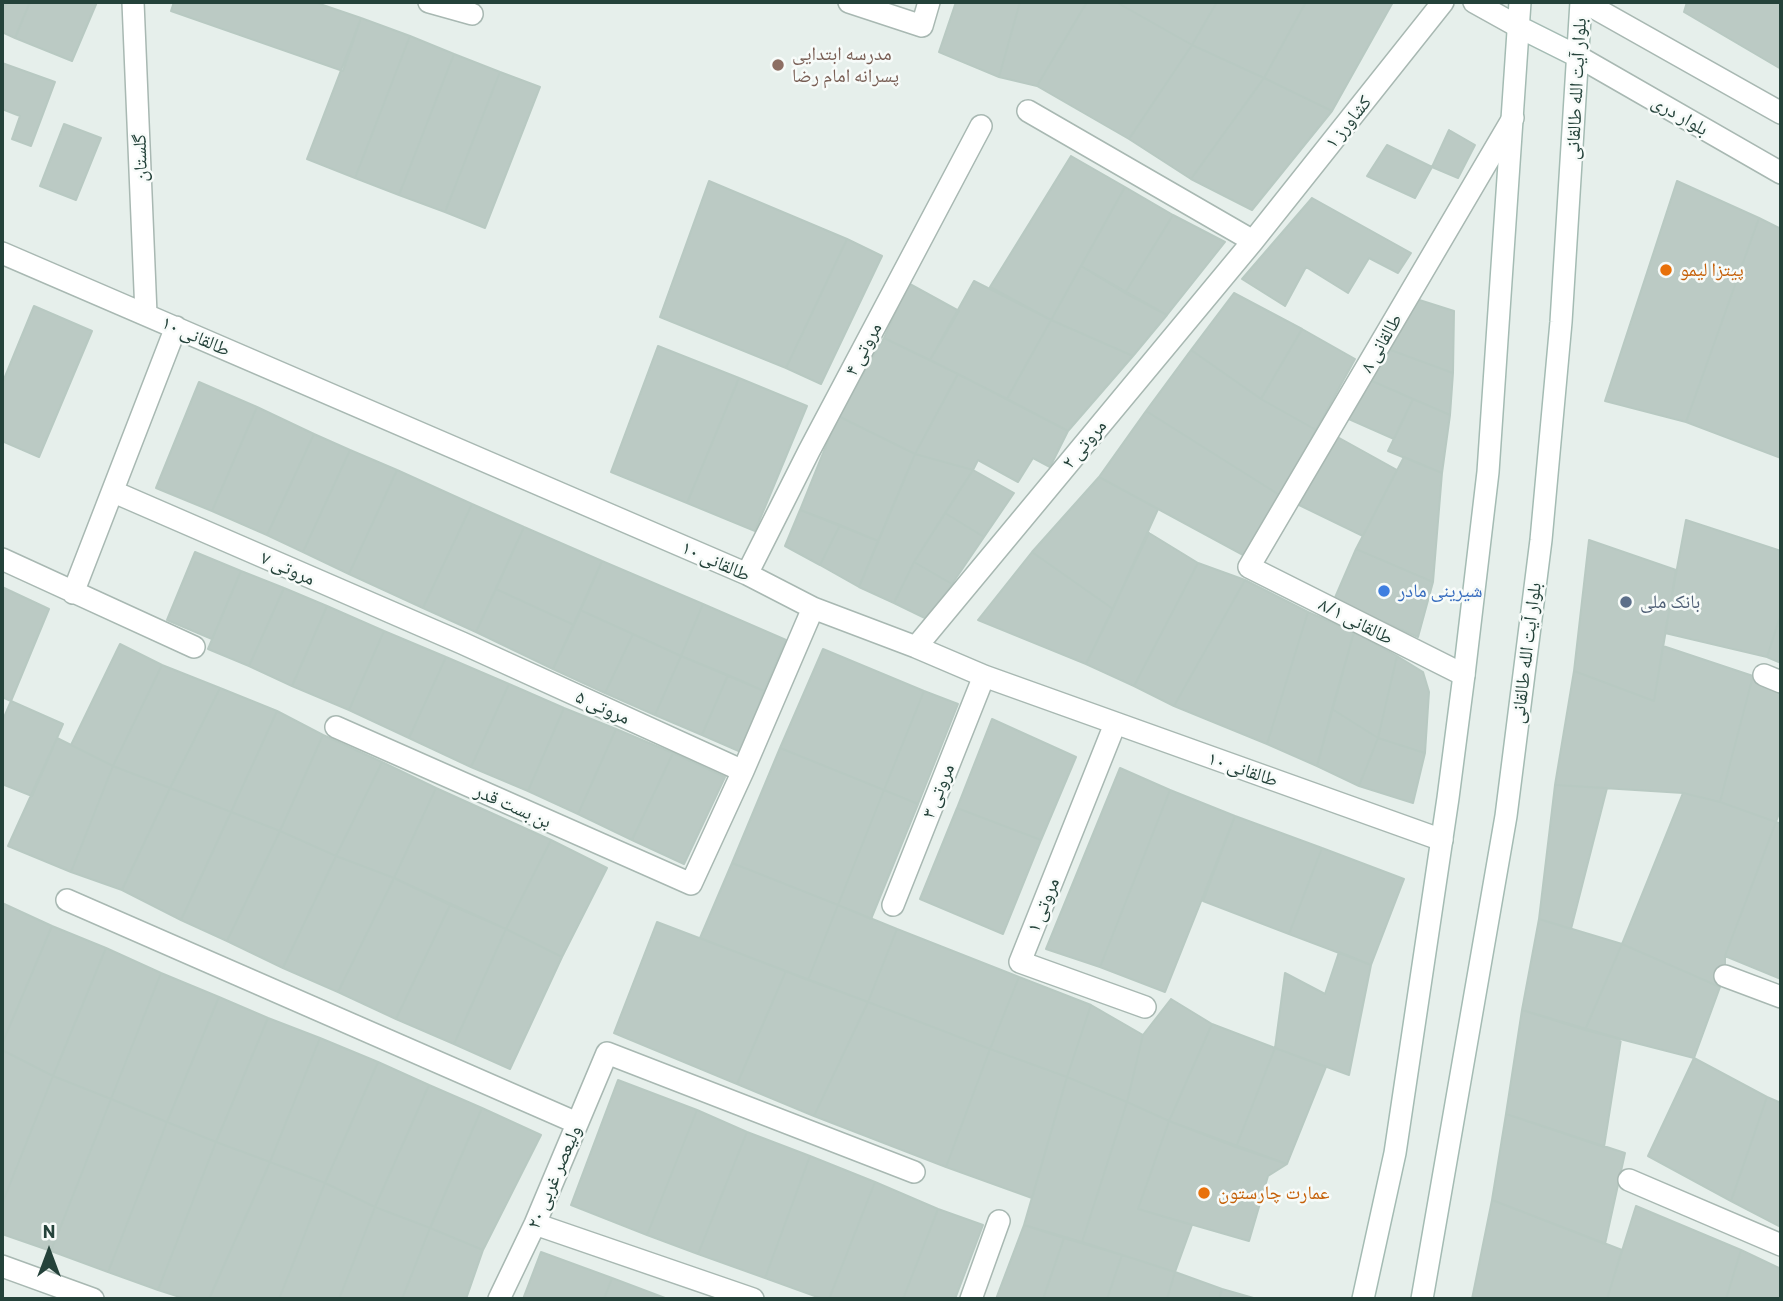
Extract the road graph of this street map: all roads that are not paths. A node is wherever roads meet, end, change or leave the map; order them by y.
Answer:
1 (133, 2) edge
2 (429, 2) edge
3 (849, 2) edge
4 (929, 2) edge
5 (1443, 2) edge
6 (1474, 2) edge
7 (1521, 2) edge
8 (1583, 2) edge
9 (472, 14) dead end
10 (1519, 27) junction
11 (1579, 57) junction
12 (1028, 111) dead end
13 (1781, 113) edge
14 (1513, 118) junction
15 (981, 126) dead end
16 (1781, 173) edge
17 (1253, 241) junction
18 (2, 253) edge
19 (146, 314) junction
20 (176, 327) junction
21 (114, 492) junction
22 (2, 559) edge
23 (1249, 567) joint
24 (747, 574) junction
25 (74, 593) junction
26 (813, 608) junction
27 (462, 643) joint
28 (194, 647) dead end
29 (916, 647) junction
30 (1464, 675) junction
31 (984, 676) junction
32 (1115, 724) junction
33 (336, 727) dead end
34 (743, 771) junction
35 (1442, 840) junction
36 (67, 900) dead end
37 (893, 905) dead end
38 (1725, 976) dead end
39 (1781, 997) edge
40 (1144, 1007) dead end
41 (577, 1123) junction
42 (914, 1172) dead end
43 (1629, 1180) dead end
44 (999, 1221) dead end
45 (535, 1224) junction
46 (1781, 1245) edge
47 (2, 1266) edge
48 (93, 1299) edge
49 (499, 1299) edge
50 (753, 1299) edge
51 (971, 1299) edge
52 (1363, 1299) edge
53 (1422, 1299) edge

1 - 19 street, گلستان
2 - 9 street
3 - 4 street
5 - 17 street, کشاورز ۱
6 - 10 street, بلوار دری
7 - 10 street
8 - 11 street, بلوار آیت الله طالقانی
8 - 13 street
10 - 11 street, بلوار دری
10 - 14 street
11 - 16 street, بلوار دری
11 - 53 street, بلوار آیت الله طالقانی
12 - 17 street
14 - 23 street, طالقانی ۸
14 - 30 street
15 - 24 street, مروتی ۴
17 - 29 street, مروتی ۲
18 - 19 street, طالقانی ۱۰
19 - 20 street, طالقانی ۱۰
20 - 21 street
20 - 24 street, طالقانی ۱۰
21 - 25 street
21 - 27 street, مروتی ۷
22 - 25 street
23 - 30 street, طالقانی ۸/۱
24 - 26 street, طالقانی ۱۰
25 - 28 street
26 - 29 street, طالقانی ۱۰
26 - 34 street
27 - 34 street, مروتی ۵
29 - 31 street, طالقانی ۱۰
30 - 35 street
31 - 32 street, طالقانی ۱۰
31 - 37 street, مروتی ۳
32 - 35 street, طالقانی ۱۰
32 - 40 street, مروتی ۱
33 - 34 street, بن بست قدر
35 - 52 street
36 - 41 street
38 - 39 street
41 - 42 street, ولیعصر غربی ۲۰
41 - 45 street, ولیعصر غربی ۲۰
43 - 46 street
44 - 51 street
45 - 49 street, ولیعصر غربی ۲۰
45 - 50 street
47 - 48 street

